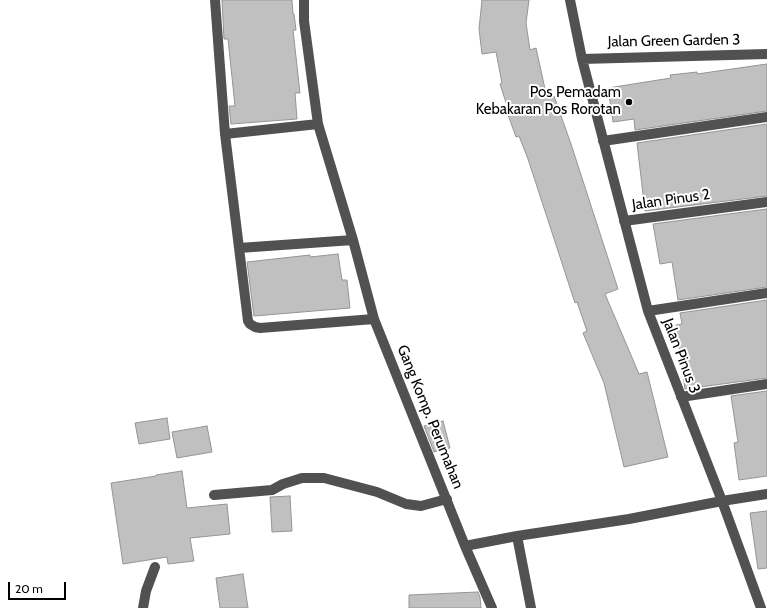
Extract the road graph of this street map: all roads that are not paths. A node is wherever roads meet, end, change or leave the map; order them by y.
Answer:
1 (215, 0) edge
2 (304, 0) edge
3 (570, 0) edge
4 (767, 54) edge
5 (582, 59) junction
6 (767, 117) edge
7 (318, 124) junction
8 (225, 134) junction
9 (603, 141) junction
10 (767, 202) edge
11 (624, 222) junction
12 (353, 240) junction
13 (239, 248) junction
14 (767, 293) edge
15 (648, 311) junction
16 (374, 319) junction
17 (767, 384) edge
18 (682, 397) junction
19 (767, 494) edge
20 (214, 495) dead end
21 (447, 499) junction
22 (722, 501) junction
23 (517, 536) junction
24 (466, 546) junction
25 (155, 567) dead end
26 (143, 608) edge
27 (492, 608) edge
28 (531, 608) edge
29 (761, 608) edge

1 - 8 street
2 - 7 street, Gang Komp. Perumahan
3 - 5 street
4 - 5 street, Jalan Green Garden 3
5 - 9 street
6 - 9 street
7 - 8 street
7 - 12 street, Gang Komp. Perumahan
8 - 13 street
9 - 11 street
10 - 11 street, Jalan Pinus 2
11 - 15 street, Jalan Pinus 2
12 - 13 street
12 - 16 street, Gang Komp. Perumahan
13 - 16 street
14 - 15 street, Jalan Pinus 3
15 - 18 street, Jalan Pinus 3
16 - 21 street, Gang Komp. Perumahan
17 - 18 street
18 - 22 street, Jalan Pinus 3
19 - 22 street
20 - 21 street
21 - 24 street, Gang Komp. Perumahan
22 - 23 street
22 - 29 street, Jalan Pinus 3
23 - 24 street
23 - 28 street
24 - 27 street, Gang Komp. Perumahan
25 - 26 street

